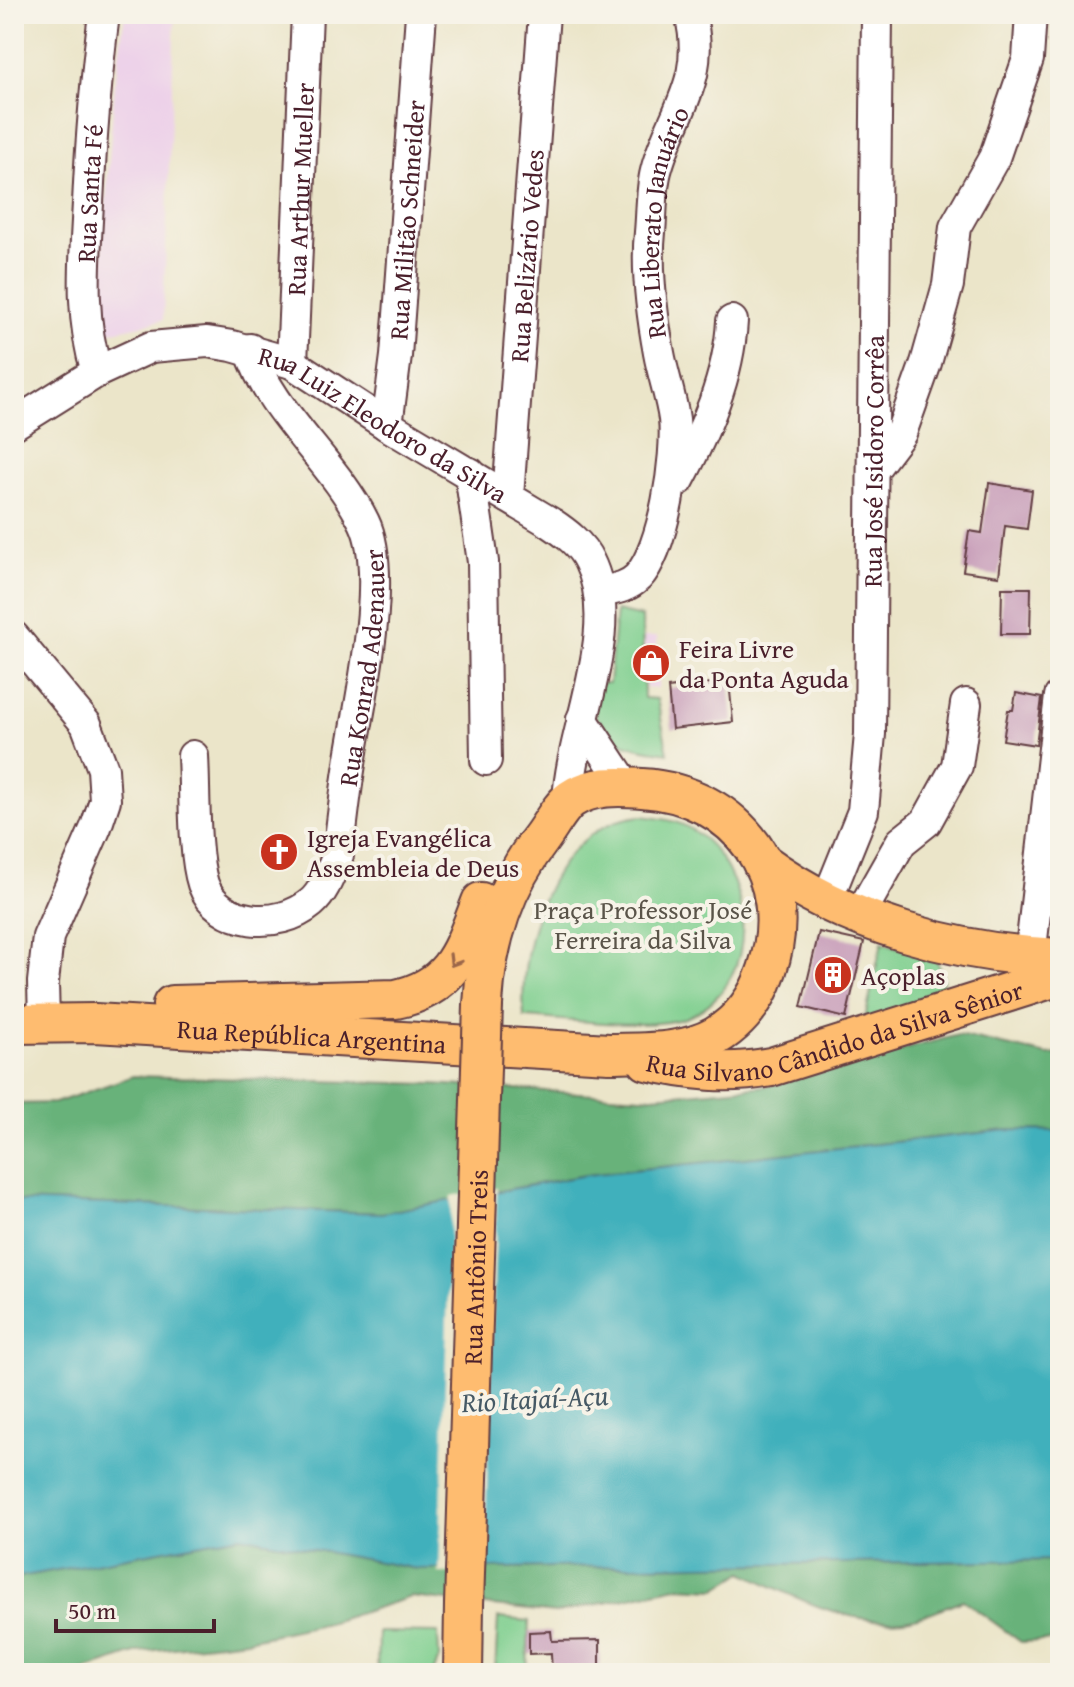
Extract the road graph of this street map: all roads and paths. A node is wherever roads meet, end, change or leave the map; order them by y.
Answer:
1 (104, 14) edge
2 (307, 14) edge
3 (421, 14) edge
4 (544, 14) edge
5 (690, 14) edge
6 (877, 14) edge
7 (1031, 14) edge
8 (732, 321) dead end
9 (250, 349) junction
10 (292, 363) junction
11 (97, 372) junction
12 (14, 424) edge
13 (387, 425) junction
14 (873, 470) junction
15 (470, 473) junction
16 (508, 497) junction
17 (667, 503) junction
18 (599, 592) junction
19 (14, 637) edge
20 (1060, 696) edge
21 (966, 704) dead end
22 (582, 719) junction
23 (193, 756) dead end
24 (486, 760) dead end
25 (627, 787) junction
26 (568, 801) junction
27 (762, 862) junction
28 (843, 908) junction
29 (965, 947) junction
30 (1050, 963) edge
31 (950, 1013) junction
32 (95, 1023) junction
33 (29, 1024) edge
34 (609, 1053) junction
35 (463, 1673) edge

1 - 11 street, Rua Santa Fé
2 - 10 street, Rua Arthur Mueller
3 - 13 street, Rua Militão Schneider
4 - 16 street, Rua Belizário Vedes
5 - 17 street, Rua Liberato Januário
6 - 14 street, Rua José Isidoro Corrêa
7 - 14 street
8 - 17 street
9 - 10 street, Rua Luiz Eleodoro da Silva
9 - 11 street, Rua Luiz Eleodoro da Silva
9 - 23 street, Rua Konrad Adenauer
10 - 13 street, Rua Luiz Eleodoro da Silva
11 - 12 street, Rua Luiz Eleodoro da Silva
13 - 15 street, Rua Luiz Eleodoro da Silva
14 - 28 street, Rua José Isidoro Corrêa
15 - 16 street, Rua Luiz Eleodoro da Silva
15 - 24 street
16 - 18 street, Rua Luiz Eleodoro da Silva
17 - 18 street, Rua Liberato Januário
18 - 22 street, Rua Luiz Eleodoro da Silva
19 - 33 street
20 - 30 street
21 - 28 street
22 - 25 street
22 - 26 street, Rua Luiz Eleodoro da Silva
25 - 26 main road
25 - 27 main road
26 -> 32 main road
26 - 35 main road, Rua Antônio Treis, bridge
27 - 28 main road, Rua Silvano Cândido da Silva Sênior
27 - 34 main road
28 - 29 main road, Rua Silvano Cândido da Silva Sênior
29 - 30 main road, Rua Silvano Cândido da Silva Sênior
29 - 31 main road
30 - 31 main road, Rua Silvano Cândido da Silva Sênior
31 - 34 main road, Rua Silvano Cândido da Silva Sênior
32 - 33 main road, Rua República Argentina
32 - 34 main road, Rua República Argentina

